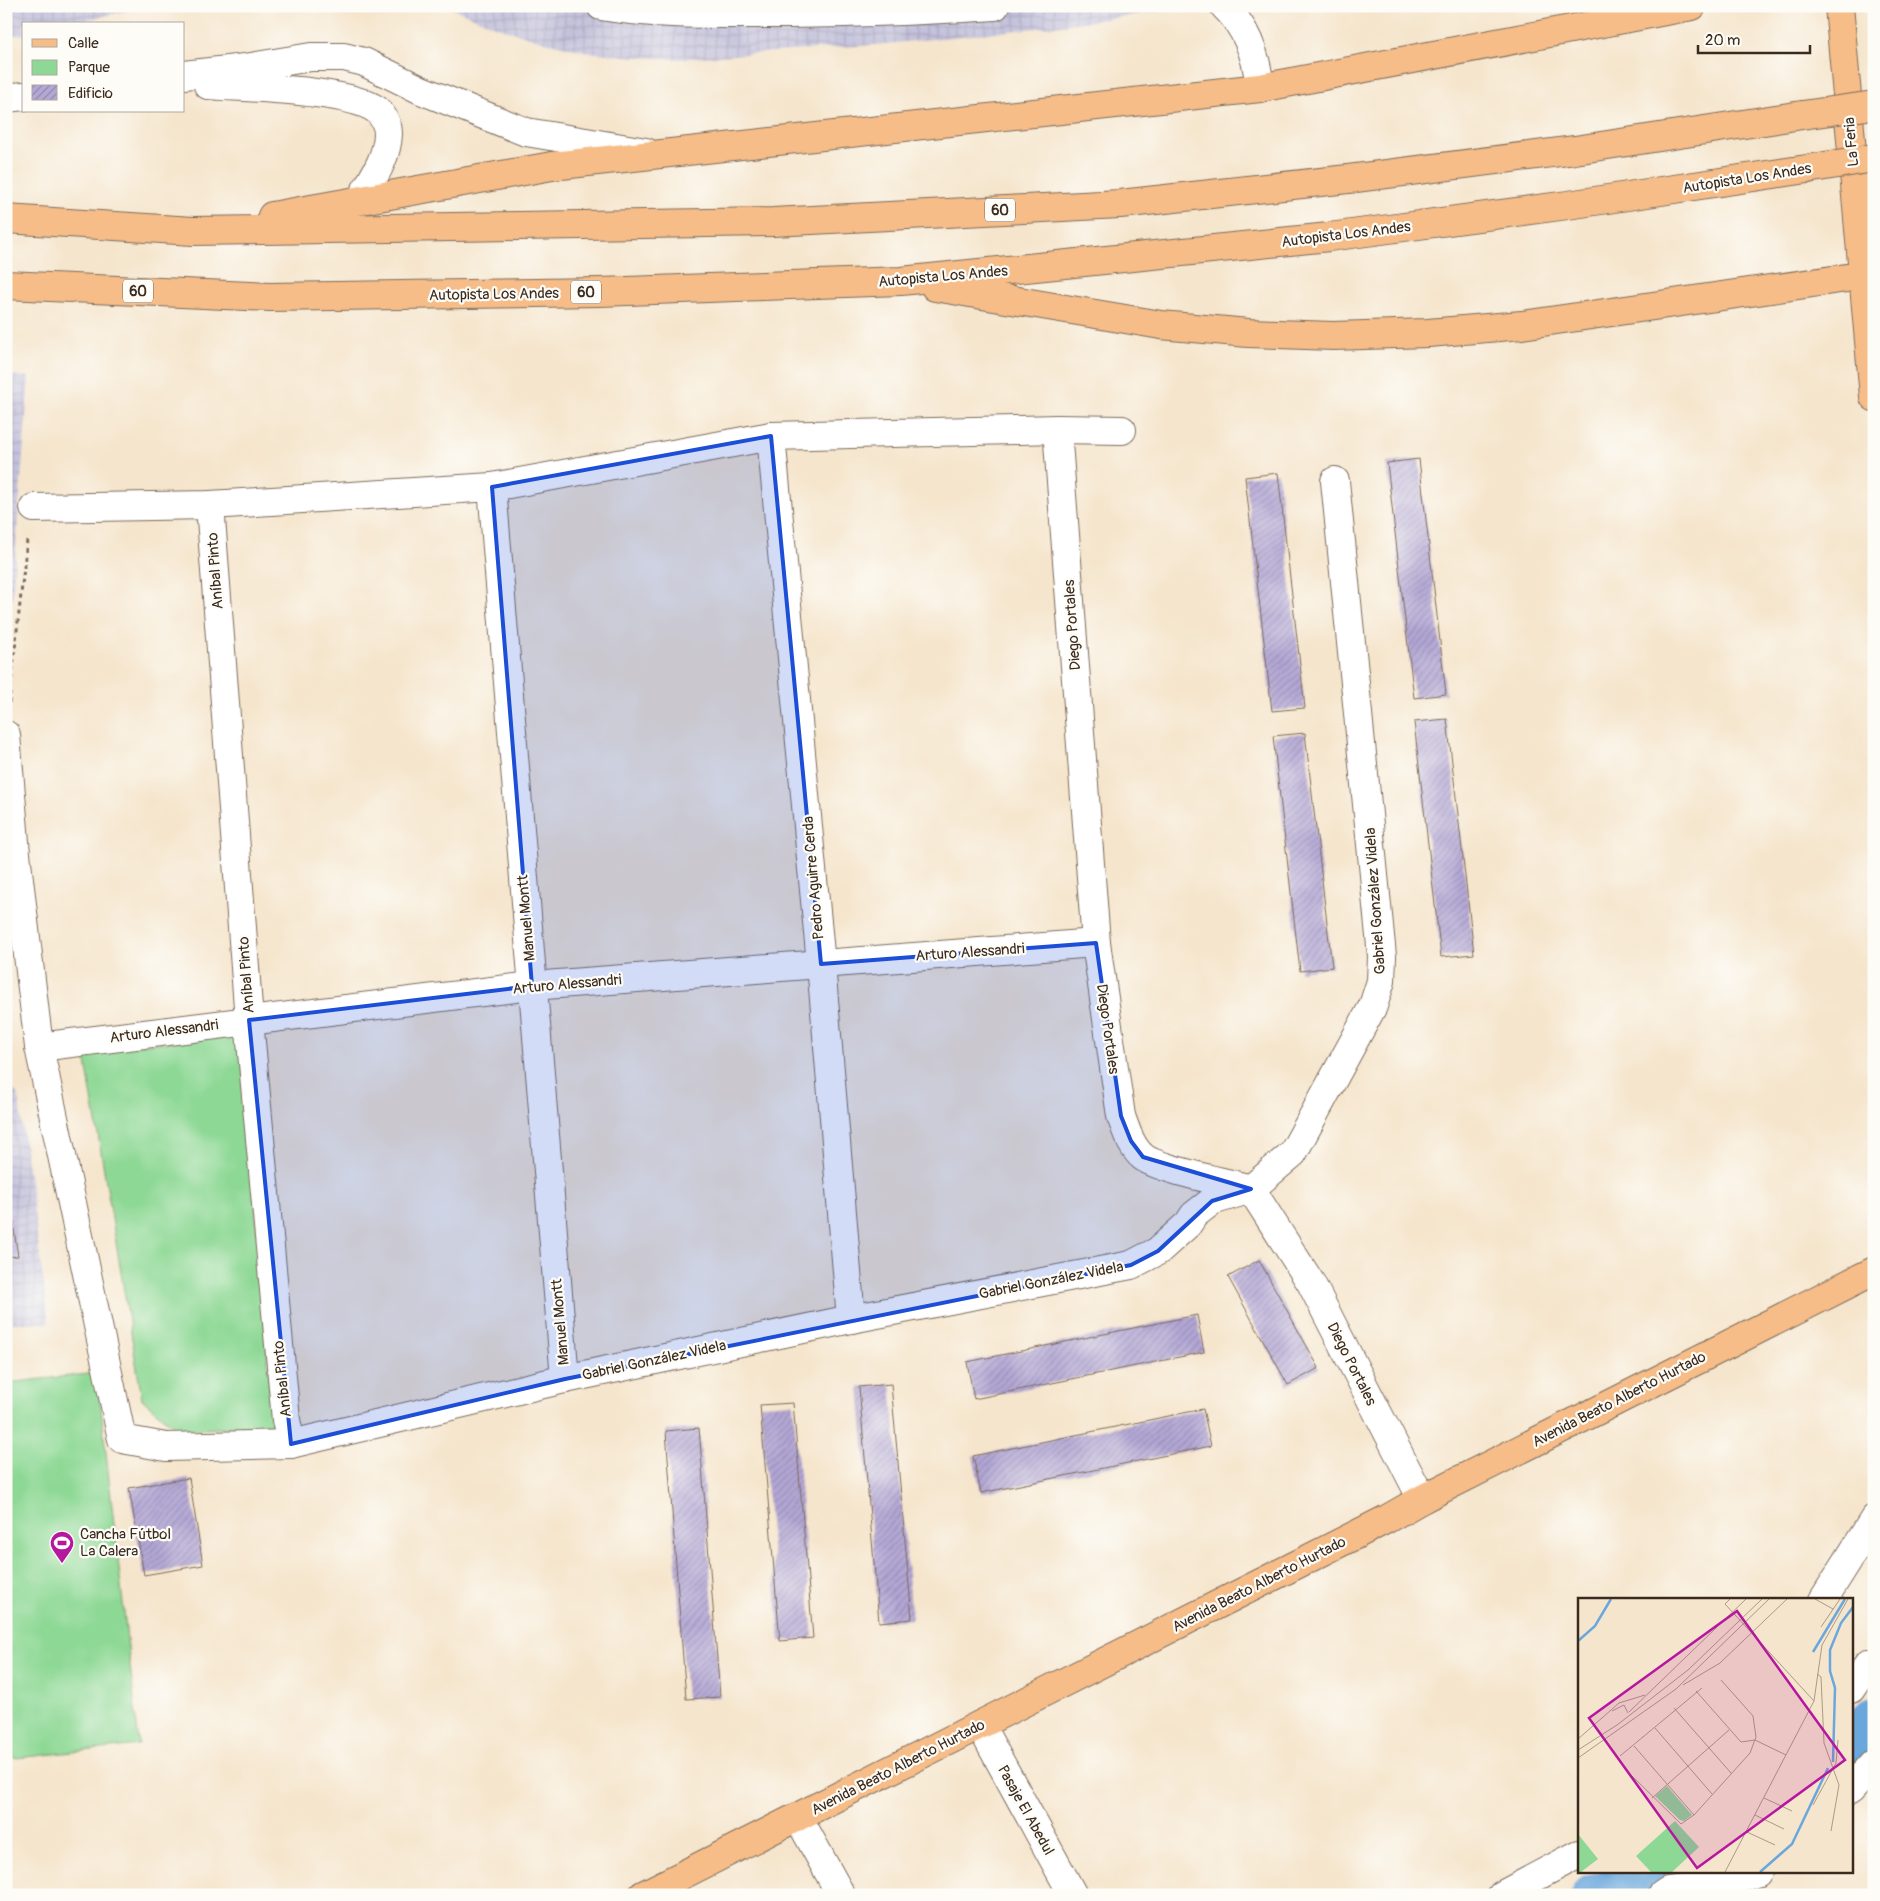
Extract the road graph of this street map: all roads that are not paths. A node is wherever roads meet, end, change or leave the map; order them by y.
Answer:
1 (600, 6) edge
2 (995, 6) edge
3 (1224, 6) edge
4 (1692, 6) edge
5 (1839, 6) edge
6 (185, 75) edge
7 (185, 84) edge
8 (1260, 88) junction
9 (22, 96) edge
10 (6, 98) edge
11 (1874, 105) edge
12 (654, 154) junction
13 (1874, 158) edge
14 (360, 200) junction
15 (6, 219) edge
16 (193, 231) junction
17 (1868, 275) edge
18 (901, 281) junction
19 (6, 285) edge
20 (1874, 397) edge
21 (1057, 429) junction
22 (1122, 430) dead end
23 (771, 436) junction
24 (1335, 480) dead end
25 (492, 487) junction
26 (210, 505) junction
27 (34, 508) road end
28 (7, 723) edge
29 (1096, 943) junction
30 (821, 964) junction
31 (532, 986) junction
32 (249, 1020) junction
33 (39, 1047) junction
34 (1251, 1189) junction
35 (1874, 1271) edge
36 (851, 1319) junction
37 (565, 1379) junction
38 (291, 1444) junction
39 (1422, 1499) junction
40 (1874, 1519) edge
41 (1824, 1598) edge
42 (1868, 1664) dead end
43 (1852, 1688) edge
44 (980, 1725) junction
45 (1874, 1764) edge
46 (1852, 1789) edge
47 (798, 1817) junction
48 (1578, 1855) edge
49 (1752, 1874) edge
50 (1724, 1884) edge
51 (643, 1895) edge
52 (841, 1895) edge
53 (1073, 1895) edge
54 (1502, 1895) edge
55 (1662, 1895) edge

1 - 2 street
3 - 8 street
4 - 8 main road
5 - 17 main road, La Feria
6 - 12 street
7 - 14 street
8 - 12 main road
9 - 10 street
11 - 16 main road, 60, bridge
12 - 14 main road
13 - 18 main road, Autopista Los Andes / 60, bridge
14 - 16 main road
15 - 16 main road, 60
17 - 18 main road
17 - 20 main road, La Feria
18 - 19 main road, Autopista Los Andes / 60
21 - 22 street
21 - 23 street
21 - 29 street, Diego Portales
23 - 25 street
23 - 30 street, Pedro Aguirre Cerda
24 - 34 street, Gabriel González Videla
25 - 26 street
25 - 31 street, Manuel Montt
26 - 27 street
26 - 32 street, Aníbal Pinto
28 - 33 street
29 - 30 street, Arturo Alessandri
29 - 34 street, Diego Portales
30 - 31 street, Arturo Alessandri
30 - 36 street, Pedro Aguirre Cerda
31 - 32 street, Arturo Alessandri
31 - 37 street, Manuel Montt
32 - 33 street, Arturo Alessandri
32 - 38 street, Aníbal Pinto
33 - 38 street, Gabriel González Videla
34 - 36 street, Gabriel González Videla
34 - 39 street, Diego Portales
35 - 39 main road, Avenida Beato Alberto Hurtado
36 - 37 street, Gabriel González Videla
37 - 38 street, Gabriel González Videla
39 - 44 main road, Avenida Beato Alberto Hurtado
40 - 41 street
42 - 43 street
44 - 47 main road, Avenida Beato Alberto Hurtado
44 - 53 street, Pasaje El Abedul
45 - 46 street
47 - 51 main road, Avenida Beato Alberto Hurtado
47 - 52 street
48 - 54 street
49 - 50 street
50 - 55 street

